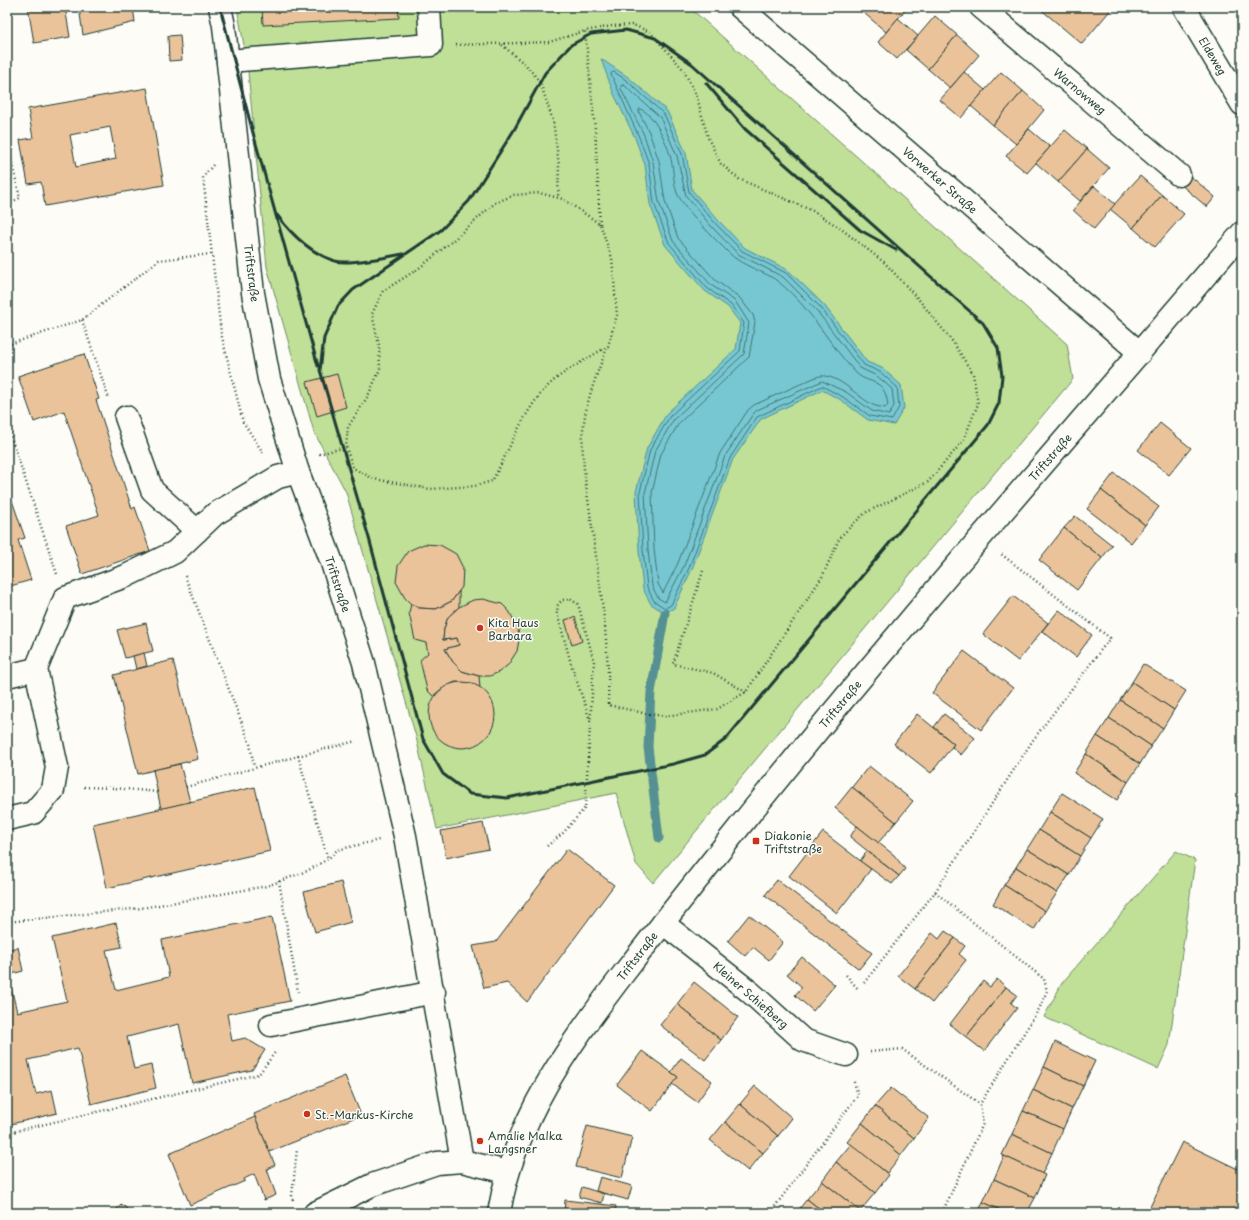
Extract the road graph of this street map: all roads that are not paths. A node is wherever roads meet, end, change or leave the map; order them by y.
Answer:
1 (220, 7) edge
2 (429, 7) edge
3 (740, 7) edge
4 (981, 7) edge
5 (1184, 7) edge
6 (228, 61) junction
7 (1242, 104) edge
8 (1179, 175) dead end
9 (1242, 233) edge
10 (1140, 354) junction
11 (126, 417) road end
12 (296, 466) junction
13 (197, 531) junction
14 (36, 669) junction
15 (7, 676) edge
16 (7, 819) edge
17 (663, 923) junction
18 (434, 992) junction
19 (286, 1022) road end
20 (846, 1055) road end
21 (462, 1161) junction
22 (507, 1172) junction
23 (315, 1213) edge
24 (499, 1213) edge

1 - 6 street, Triftstraße
2 - 6 street
3 - 10 street, Vorwerker Straße
4 - 8 street, Warnowweg
5 - 7 street, Eldeweg
6 - 12 street, Triftstraße
9 - 10 street, Triftstraße
10 - 17 street, Triftstraße
11 - 13 street
12 - 13 street
12 - 18 street, Triftstraße
13 - 14 street
14 - 15 street
14 - 16 street
17 - 20 street, Kleiner Schiefberg
17 - 22 street, Triftstraße
18 - 19 street
18 - 21 street, Triftstraße
21 - 22 street
21 - 23 street
22 - 24 street, Triftstraße

